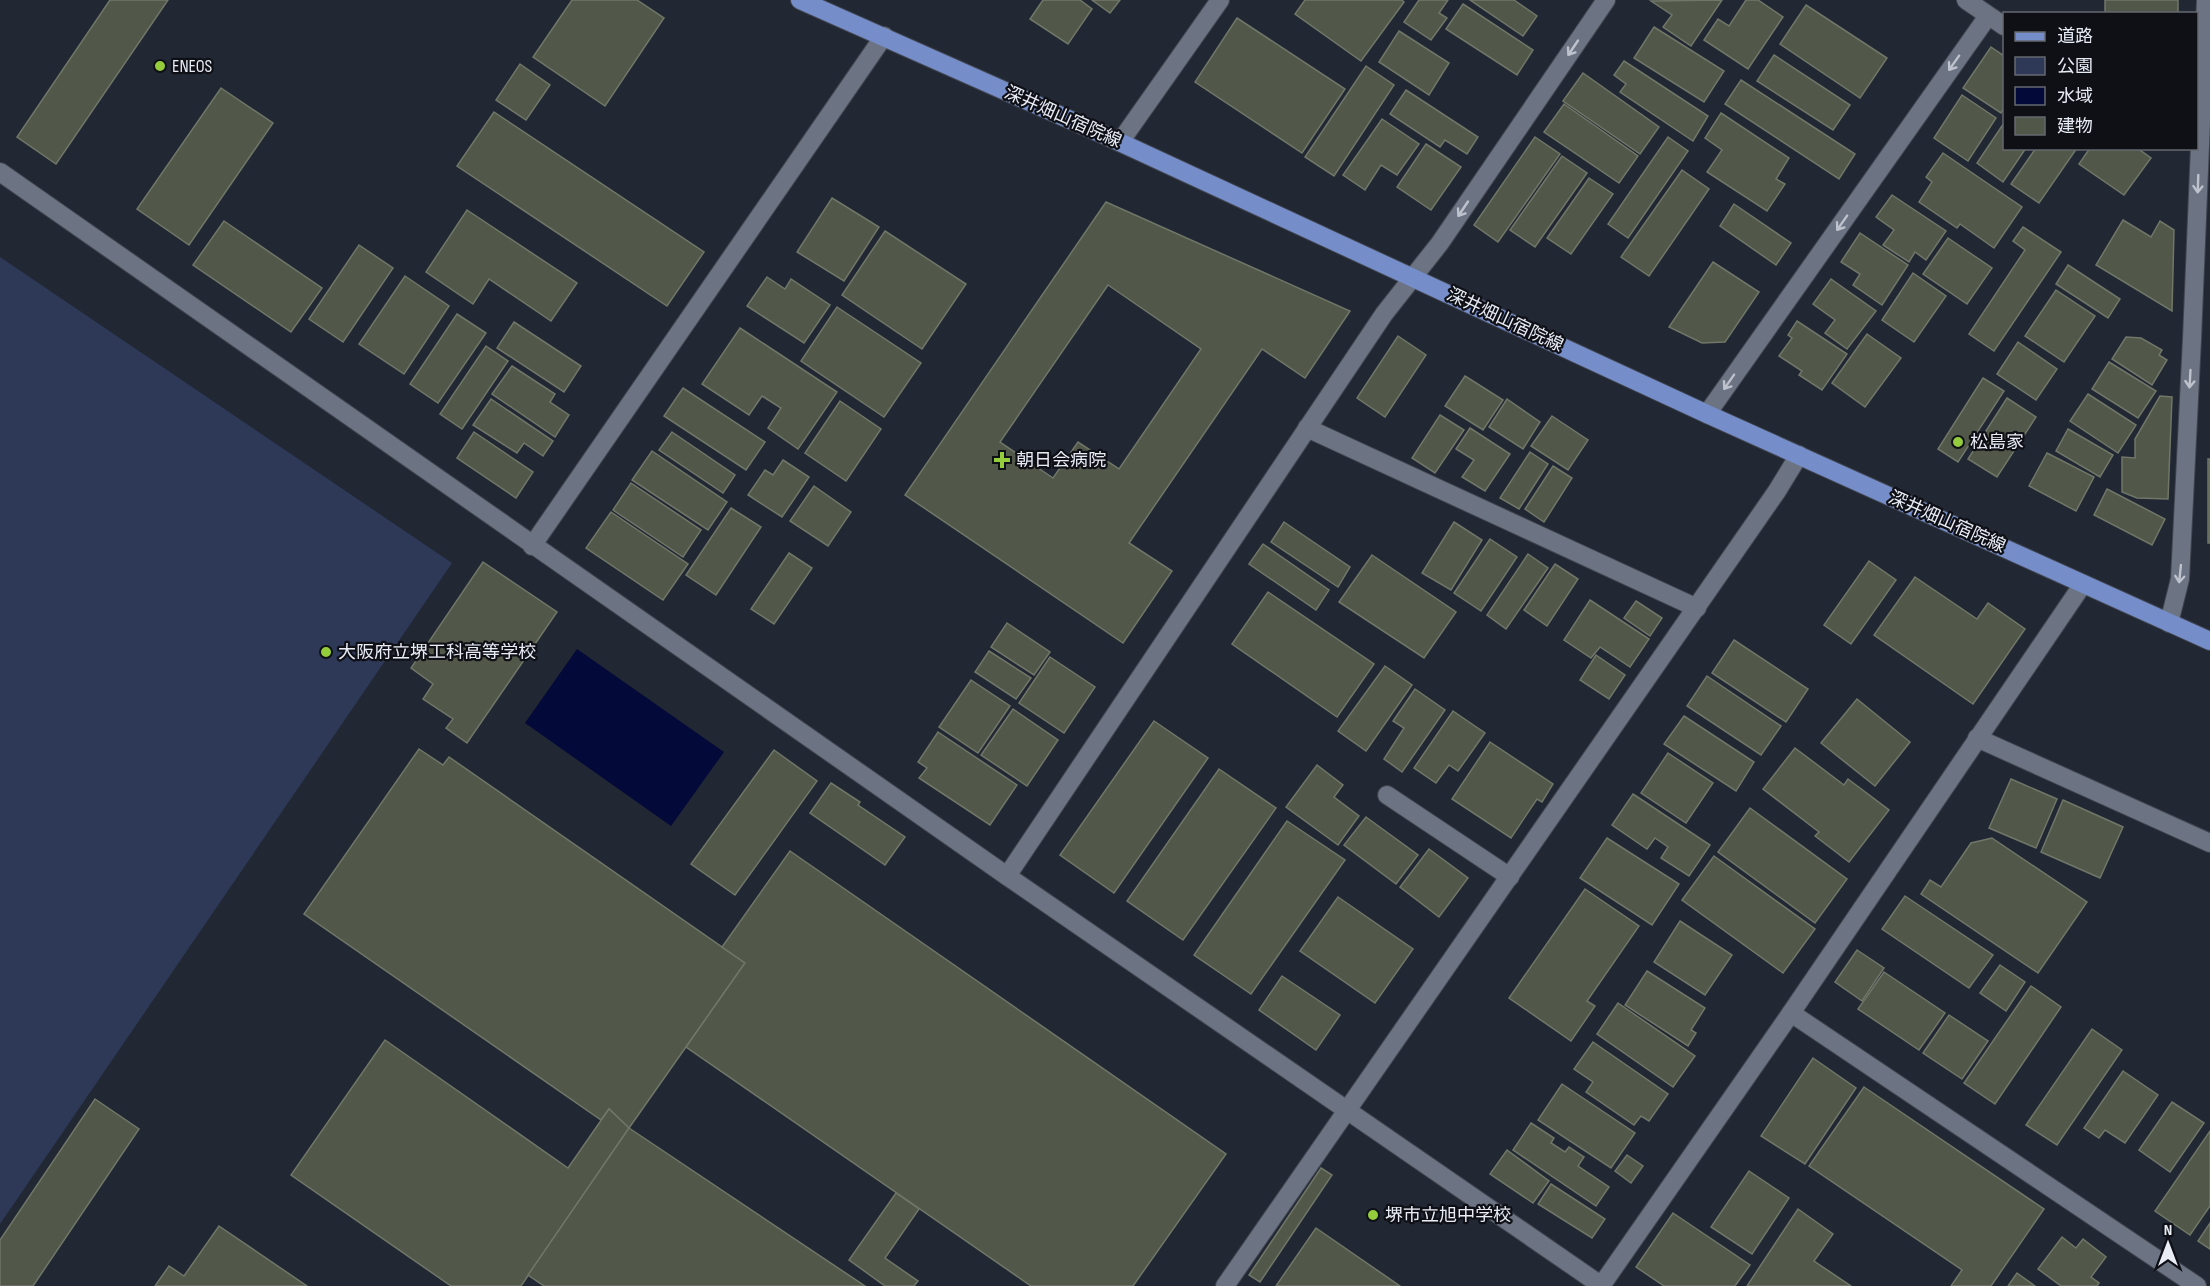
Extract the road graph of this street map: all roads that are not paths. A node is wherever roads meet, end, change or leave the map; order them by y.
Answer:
1 (800, 0) edge
2 (1220, 0) edge
3 (1606, 0) edge
4 (1966, 0) edge
5 (2206, 0) edge
6 (827, 5) edge
7 (1988, 15) junction
8 (2003, 25) edge
9 (884, 36) junction
10 (1120, 142) junction
11 (2202, 144) edge
12 (0, 172) edge
13 (1413, 277) junction
14 (1707, 414) junction
15 (1307, 428) junction
16 (1799, 455) junction
17 (532, 546) junction
18 (2083, 584) junction
19 (1696, 608) junction
20 (2169, 623) junction
21 (2210, 641) edge
22 (1977, 738) junction
23 (1387, 795) dead end
24 (2210, 843) edge
25 (1007, 876) junction
26 (1510, 877) junction
27 (1791, 1013) junction
28 (1348, 1109) junction
29 (1224, 1286) edge
30 (1602, 1286) edge
31 (2197, 1286) edge

1 - 6 main road, 深井畑山宿院線
2 - 10 street
3 -> 13 street
4 - 7 street
5 - 11 street
6 - 9 main road, 深井畑山宿院線
7 - 8 street
7 -> 14 street
9 - 10 main road, 深井畑山宿院線
9 - 17 street
10 - 13 main road, 深井畑山宿院線
11 -> 20 street
12 - 17 street
13 - 14 main road, 深井畑山宿院線
13 - 15 street
14 - 16 main road, 深井畑山宿院線
15 - 19 street
15 - 25 street
16 - 18 main road, 深井畑山宿院線
16 - 19 street
17 - 25 street
18 - 20 main road, 深井畑山宿院線
18 - 22 street
19 - 26 street
20 - 21 main road, 深井畑山宿院線
22 - 24 street
22 - 27 street
23 - 26 street
25 - 28 street
26 - 28 street
27 - 30 street
27 - 31 street
28 - 29 street
28 - 30 street

